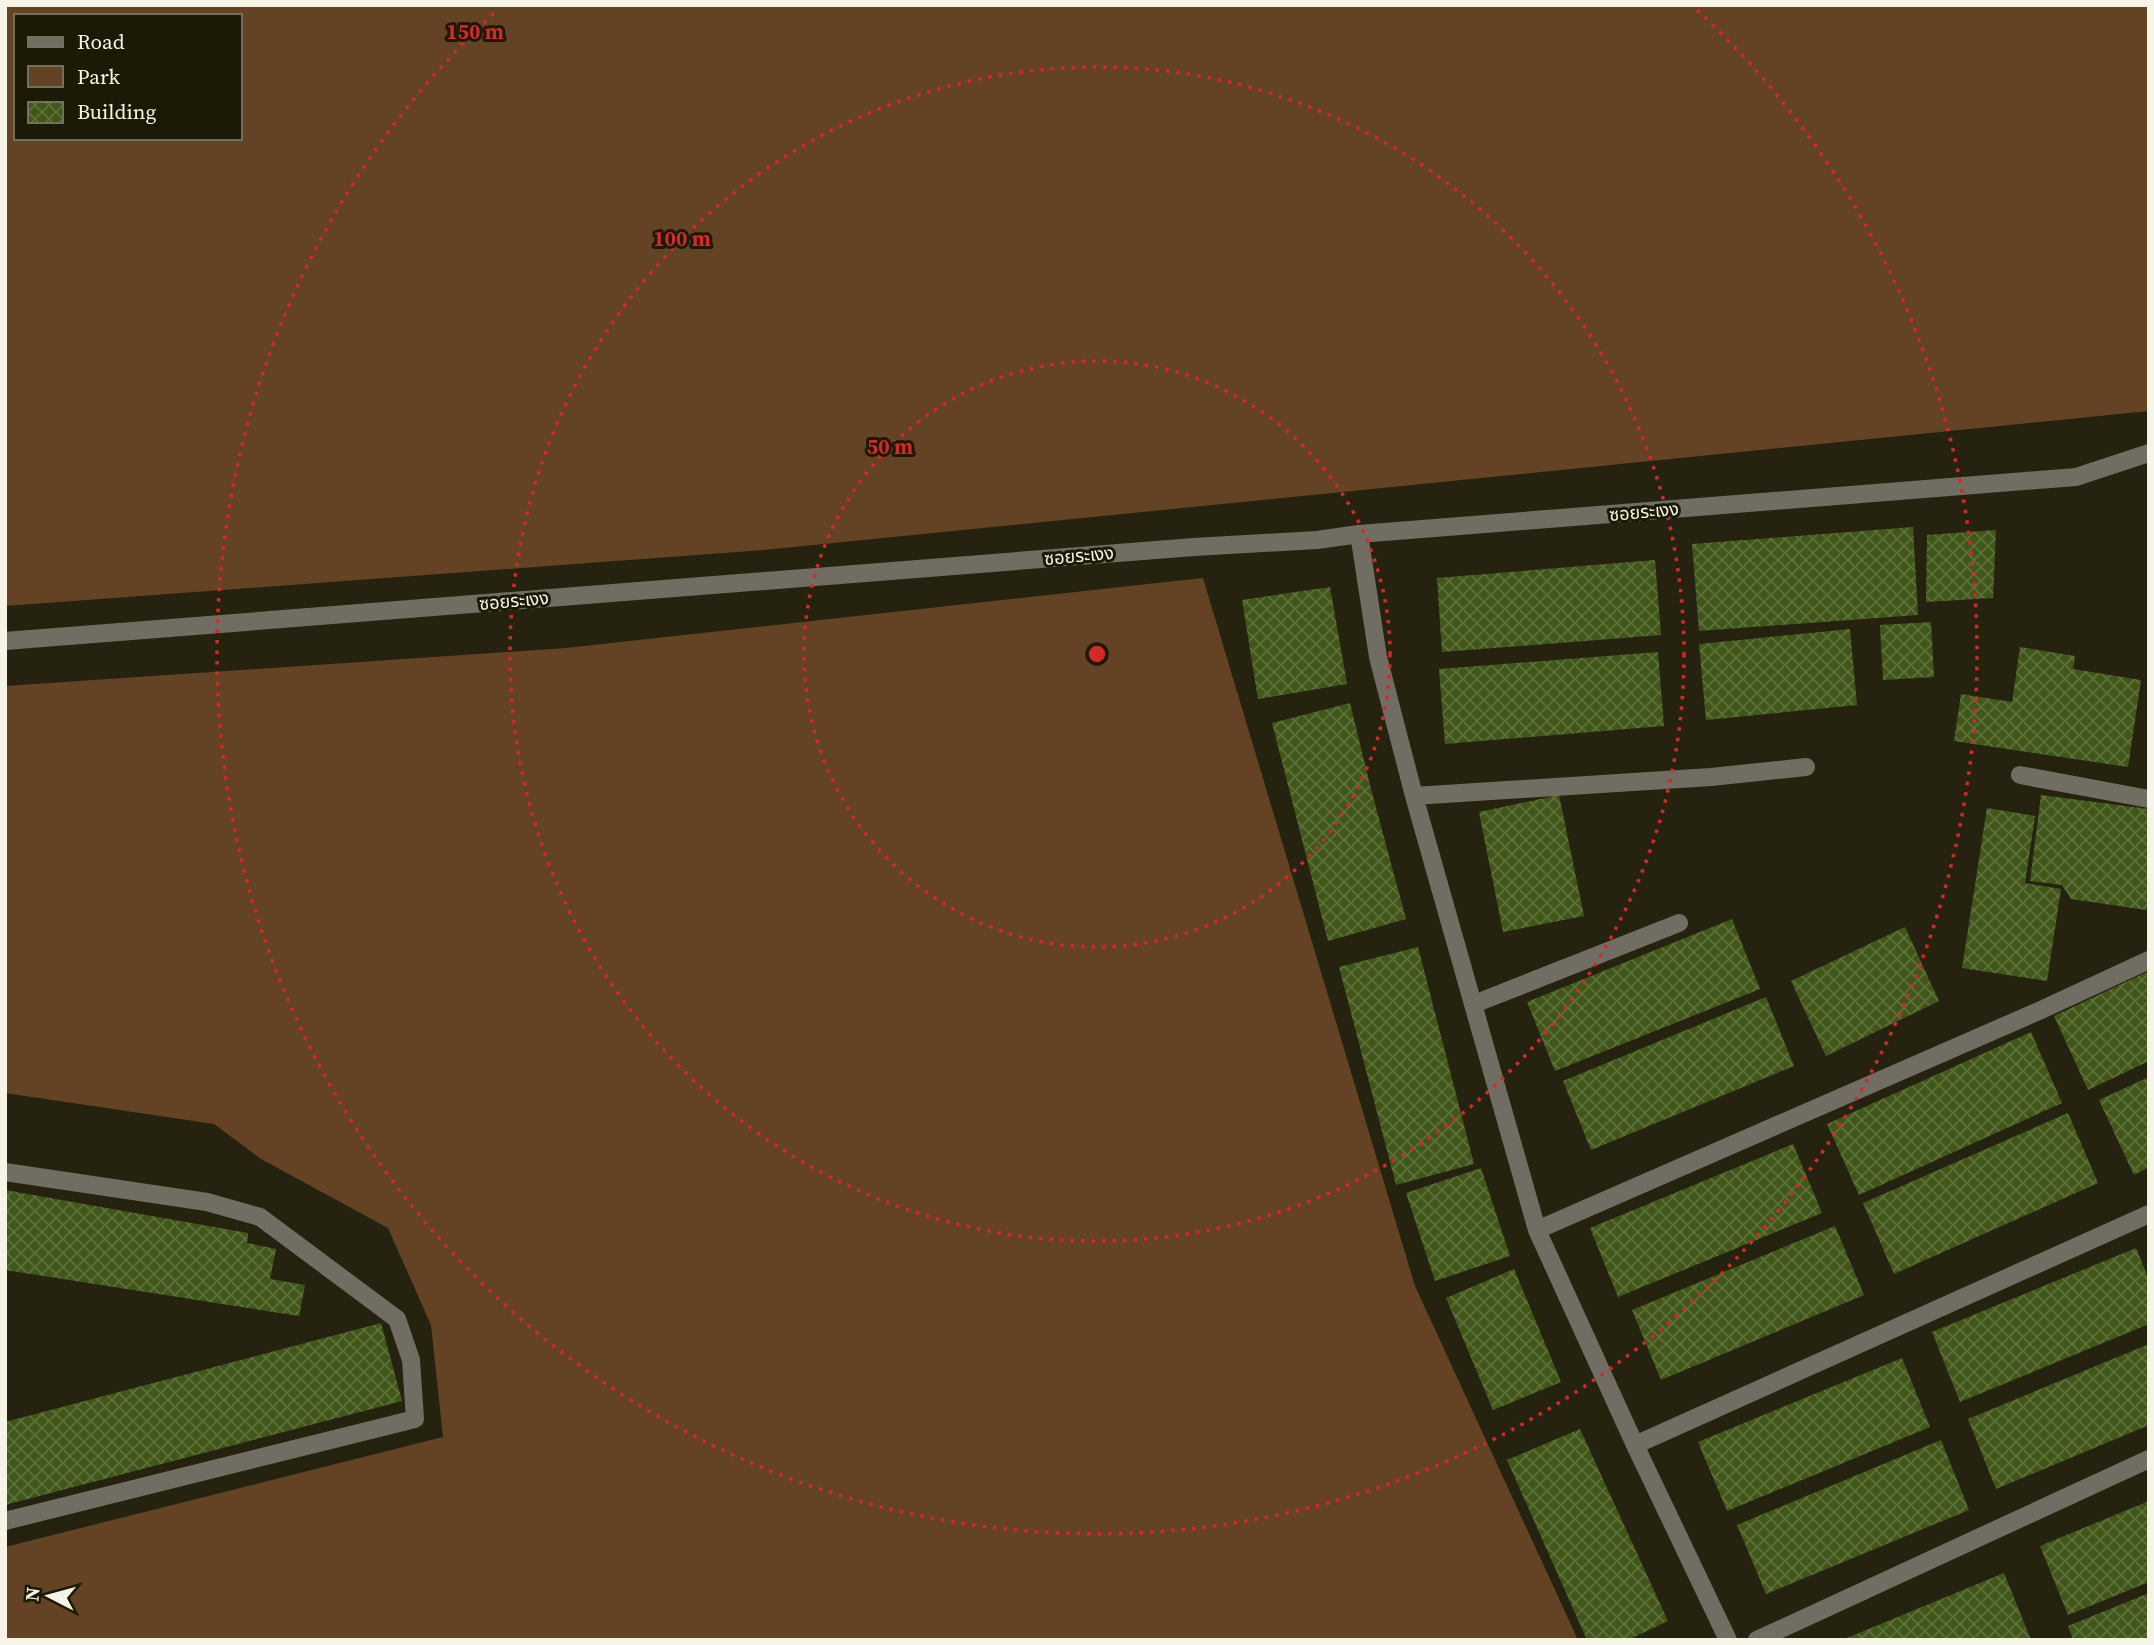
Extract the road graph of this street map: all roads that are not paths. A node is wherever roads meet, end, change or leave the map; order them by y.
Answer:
1 (2149, 453) edge
2 (1359, 534) junction
3 (5, 641) edge
4 (1806, 767) dead end
5 (2020, 775) dead end
6 (1414, 796) junction
7 (2149, 799) edge
8 (1679, 923) dead end
9 (2149, 960) edge
10 (1474, 1004) junction
11 (5, 1172) edge
12 (2149, 1214) edge
13 (1537, 1230) junction
14 (1635, 1446) junction
15 (2149, 1459) edge
16 (5, 1521) edge
17 (1728, 1640) edge
18 (1757, 1640) edge

1 - 2 street, ซอยระเงง
2 - 3 street, ซอยระเงง
2 - 6 street
4 - 6 street
5 - 7 street
6 - 10 street
8 - 10 street
9 - 13 street
10 - 13 street
11 - 16 street
12 - 14 street
13 - 14 street
14 - 17 street
15 - 18 street

